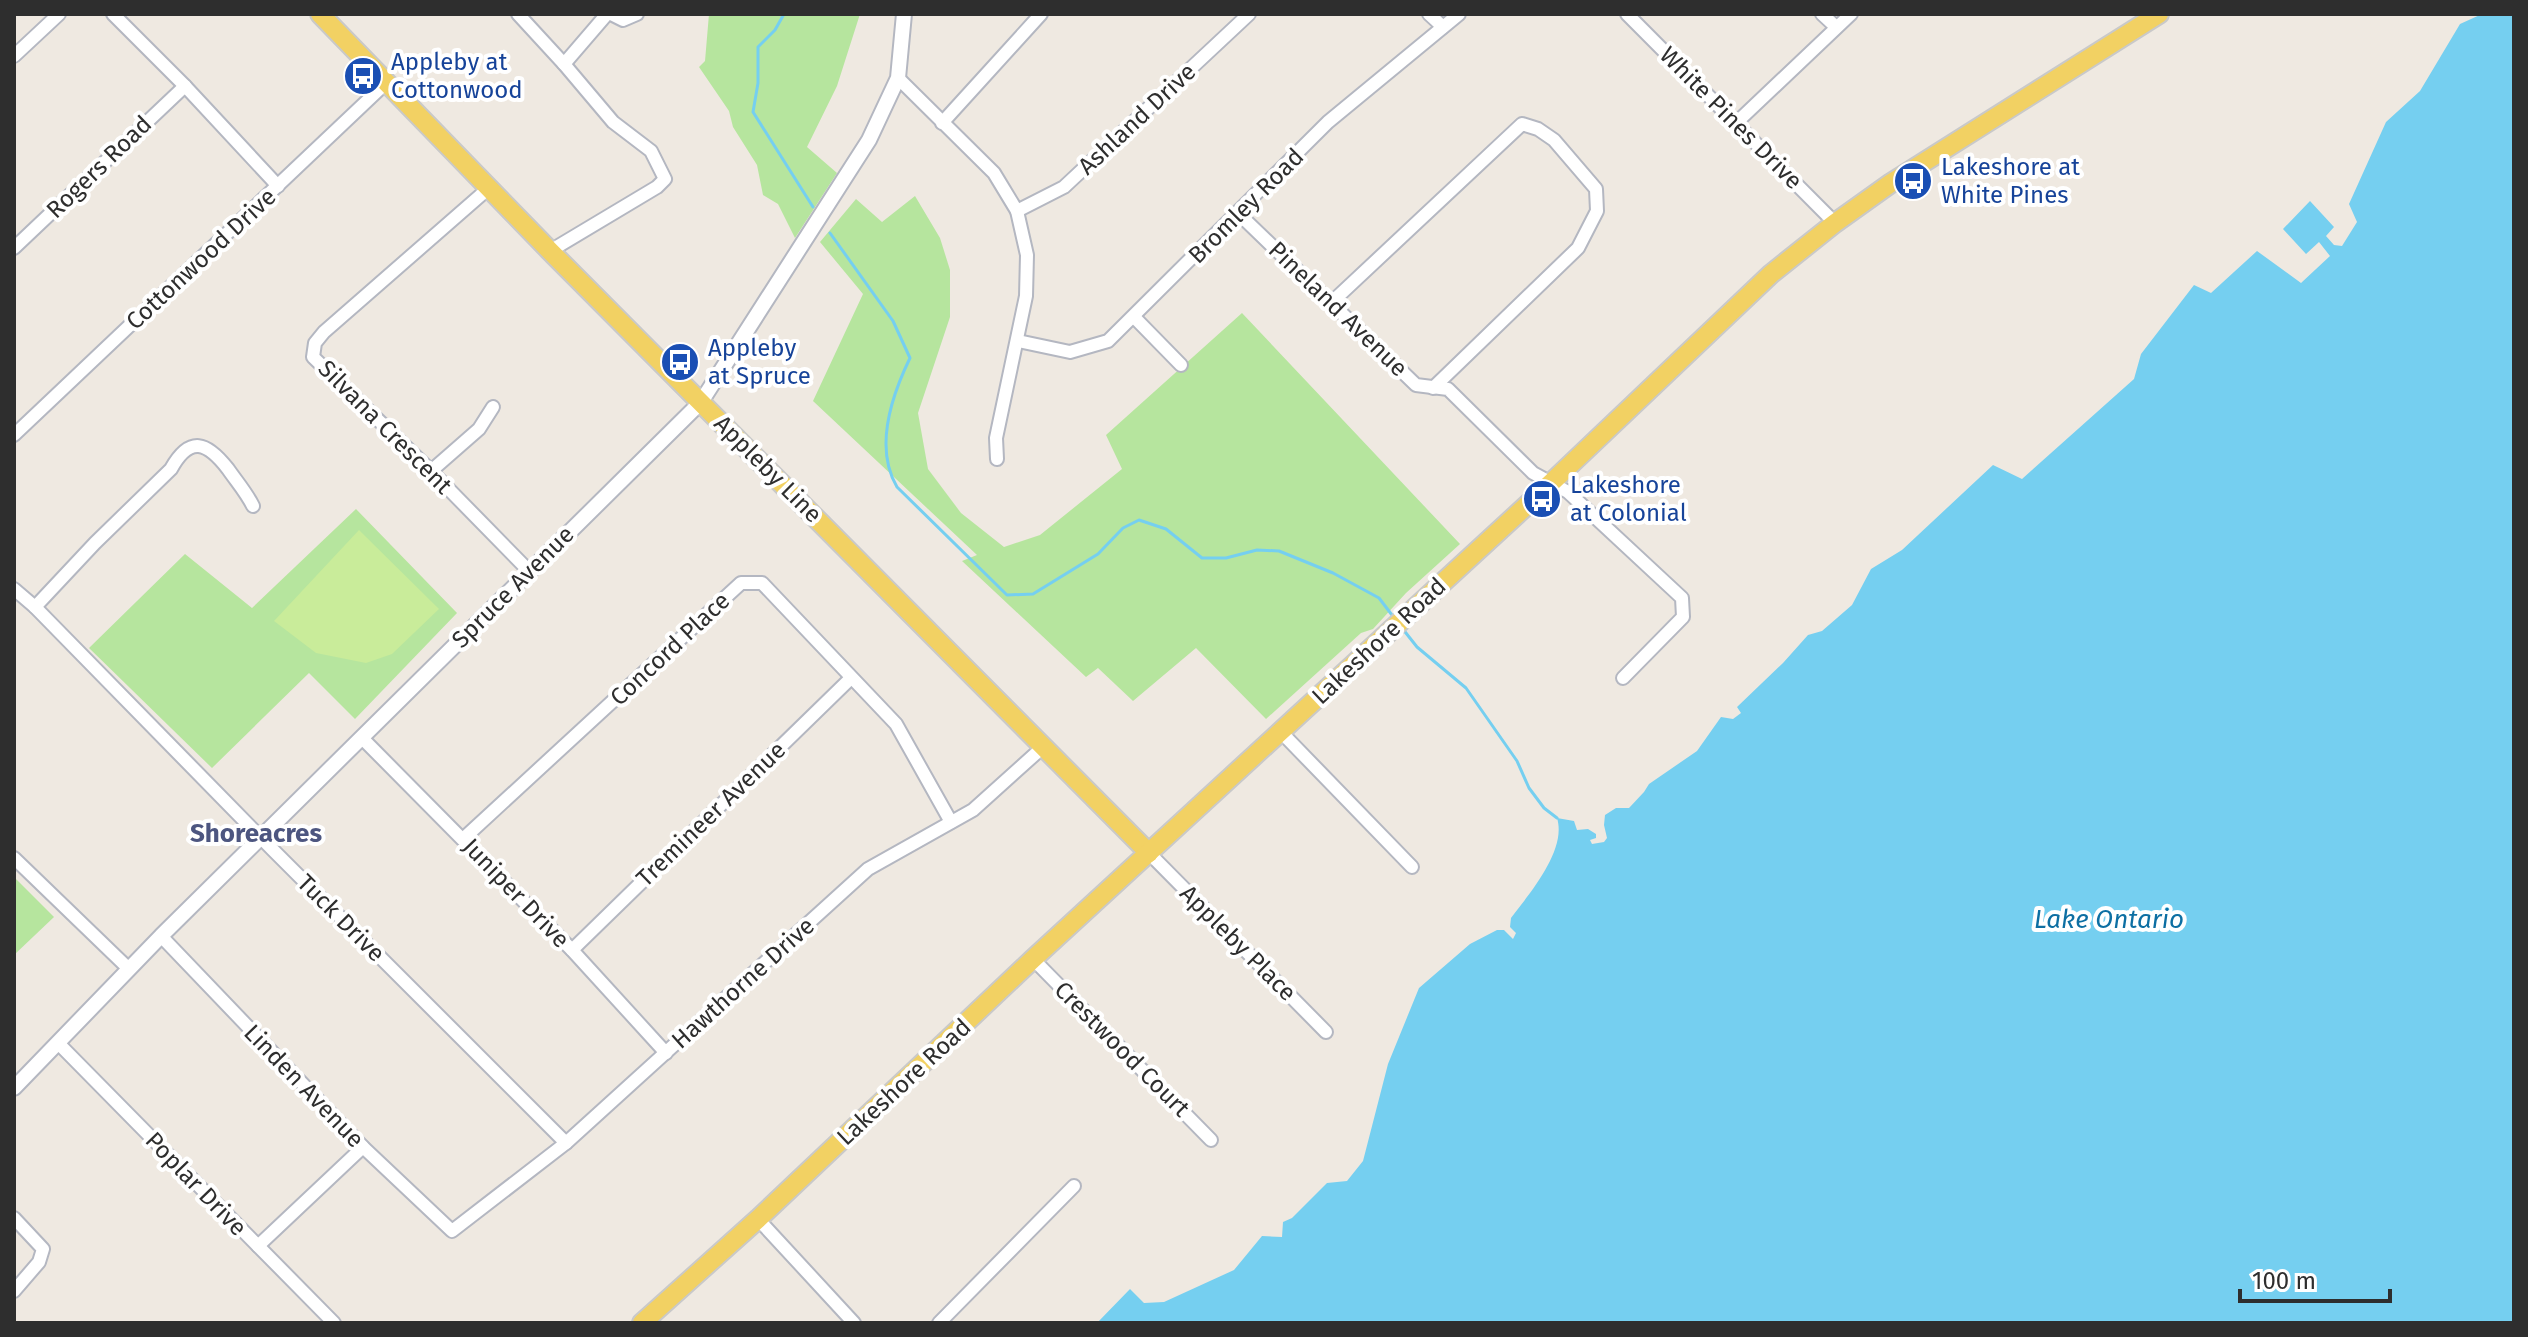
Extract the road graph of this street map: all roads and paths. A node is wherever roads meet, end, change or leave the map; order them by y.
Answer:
1 (59, 14) edge
2 (113, 14) edge
3 (320, 14) edge
4 (518, 14) edge
5 (609, 14) edge
6 (637, 14) edge
7 (904, 14) edge
8 (1041, 14) edge
9 (1249, 14) edge
10 (1429, 14) edge
11 (1459, 14) edge
12 (1627, 14) edge
13 (1822, 14) edge
14 (1851, 14) edge
15 (2159, 14) edge
16 (1443, 27) junction
17 (1836, 27) junction
18 (14, 56) edge
19 (564, 64) junction
20 (898, 78) junction
21 (387, 82) junction
22 (185, 86) junction
23 (942, 123) junction
24 (1736, 123) junction
25 (278, 186) junction
26 (490, 187) junction
27 (1017, 211) junction
28 (1239, 214) junction
29 (1835, 223) junction
30 (14, 248) edge
31 (550, 251) junction
32 (1332, 302) junction
33 (1135, 318) junction
34 (1018, 341) junction
35 (1181, 365) dead end
36 (1433, 388) junction
37 (701, 402) junction
38 (493, 407) dead end
39 (14, 435) edge
40 (997, 459) dead end
41 (431, 471) junction
42 (1551, 483) junction
43 (253, 506) dead end
44 (529, 571) junction
45 (14, 589) edge
46 (35, 607) junction
47 (851, 678) junction
48 (1623, 678) dead end
49 (1281, 732) junction
50 (362, 738) junction
51 (1043, 747) junction
52 (951, 822) junction
53 (261, 838) junction
54 (463, 839) junction
55 (1149, 853) junction
56 (14, 858) edge
57 (1412, 867) dead end
58 (161, 936) junction
59 (572, 950) junction
60 (1033, 959) junction
61 (129, 969) junction
62 (1326, 1032) dead end
63 (59, 1044) junction
64 (666, 1053) junction
65 (14, 1088) edge
66 (1211, 1140) dead end
67 (566, 1143) junction
68 (363, 1147) junction
69 (1074, 1186) dead end
70 (14, 1218) edge
71 (758, 1219) junction
72 (452, 1231) joint
73 (258, 1246) junction
74 (14, 1291) edge
75 (334, 1323) edge
76 (642, 1323) edge
77 (854, 1323) edge
78 (939, 1323) edge

1 - 18 street
2 - 22 street
3 - 21 main road, Appleby Line
4 - 19 street
5 - 6 street
5 - 19 street
7 - 20 street, Spruce Avenue
8 - 23 street
9 - 27 street, Ashland Drive
10 - 16 street
11 - 16 street, Bromley Road
12 - 24 street, White Pines Drive
13 - 17 street
14 - 17 street
15 - 29 main road, Lakeshore Road
16 - 28 street, Bromley Road
17 - 24 street
19 - 31 street
20 - 23 street
20 - 37 street, Spruce Avenue
21 - 25 street, Cottonwood Drive
21 - 26 main road, Appleby Line
22 - 25 street
22 - 30 street, Rogers Road
23 - 27 street
24 - 29 street, White Pines Drive
25 - 39 street, Cottonwood Drive
26 - 31 main road, Appleby Line
26 - 41 street, Silvana Crescent
27 - 34 street
28 - 32 street, Pineland Avenue
28 - 33 street, Bromley Road
29 - 42 main road, Lakeshore Road
31 - 37 main road, Appleby Line
32 - 36 street, Pineland Avenue
32 - 36 street
33 - 34 street, Bromley Road
33 - 35 street
34 - 40 street
36 - 42 street, Pineland Avenue
37 - 44 street, Spruce Avenue
37 - 51 main road, Appleby Line
38 - 41 street
41 - 44 street, Silvana Crescent
42 - 48 street, Pineland Avenue
42 - 49 main road, Lakeshore Road
43 - 46 street
44 - 50 street, Spruce Avenue
45 - 46 street, Tuck Drive
46 - 53 street, Tuck Drive
47 - 52 street, Concord Place
47 - 54 street, Concord Place
47 - 59 street, Tremineer Avenue
49 - 55 main road, Lakeshore Road
49 - 57 street
50 - 53 street, Spruce Avenue
50 - 54 street, Juniper Drive
51 - 52 street, Hawthorne Drive
51 - 55 main road, Appleby Line
52 - 64 street, Hawthorne Drive
53 - 58 street, Spruce Avenue
53 - 67 street, Tuck Drive
54 - 59 street, Juniper Drive
55 - 60 main road, Lakeshore Road
55 - 62 street, Appleby Place
56 - 61 street
58 - 61 street, Spruce Avenue
58 - 68 street, Linden Avenue
59 - 64 street, Juniper Drive
60 - 66 street, Crestwood Court
60 - 71 main road, Lakeshore Road
61 - 63 street, Spruce Avenue
63 - 65 street, Spruce Avenue
63 - 73 street, Poplar Drive
64 - 67 street, Hawthorne Drive
67 - 72 street, Hawthorne Drive
68 - 72 street, Linden Avenue
68 - 73 street
69 - 78 street
70 - 74 street
71 - 76 main road, Lakeshore Road
71 - 77 street
73 - 75 street, Poplar Drive

